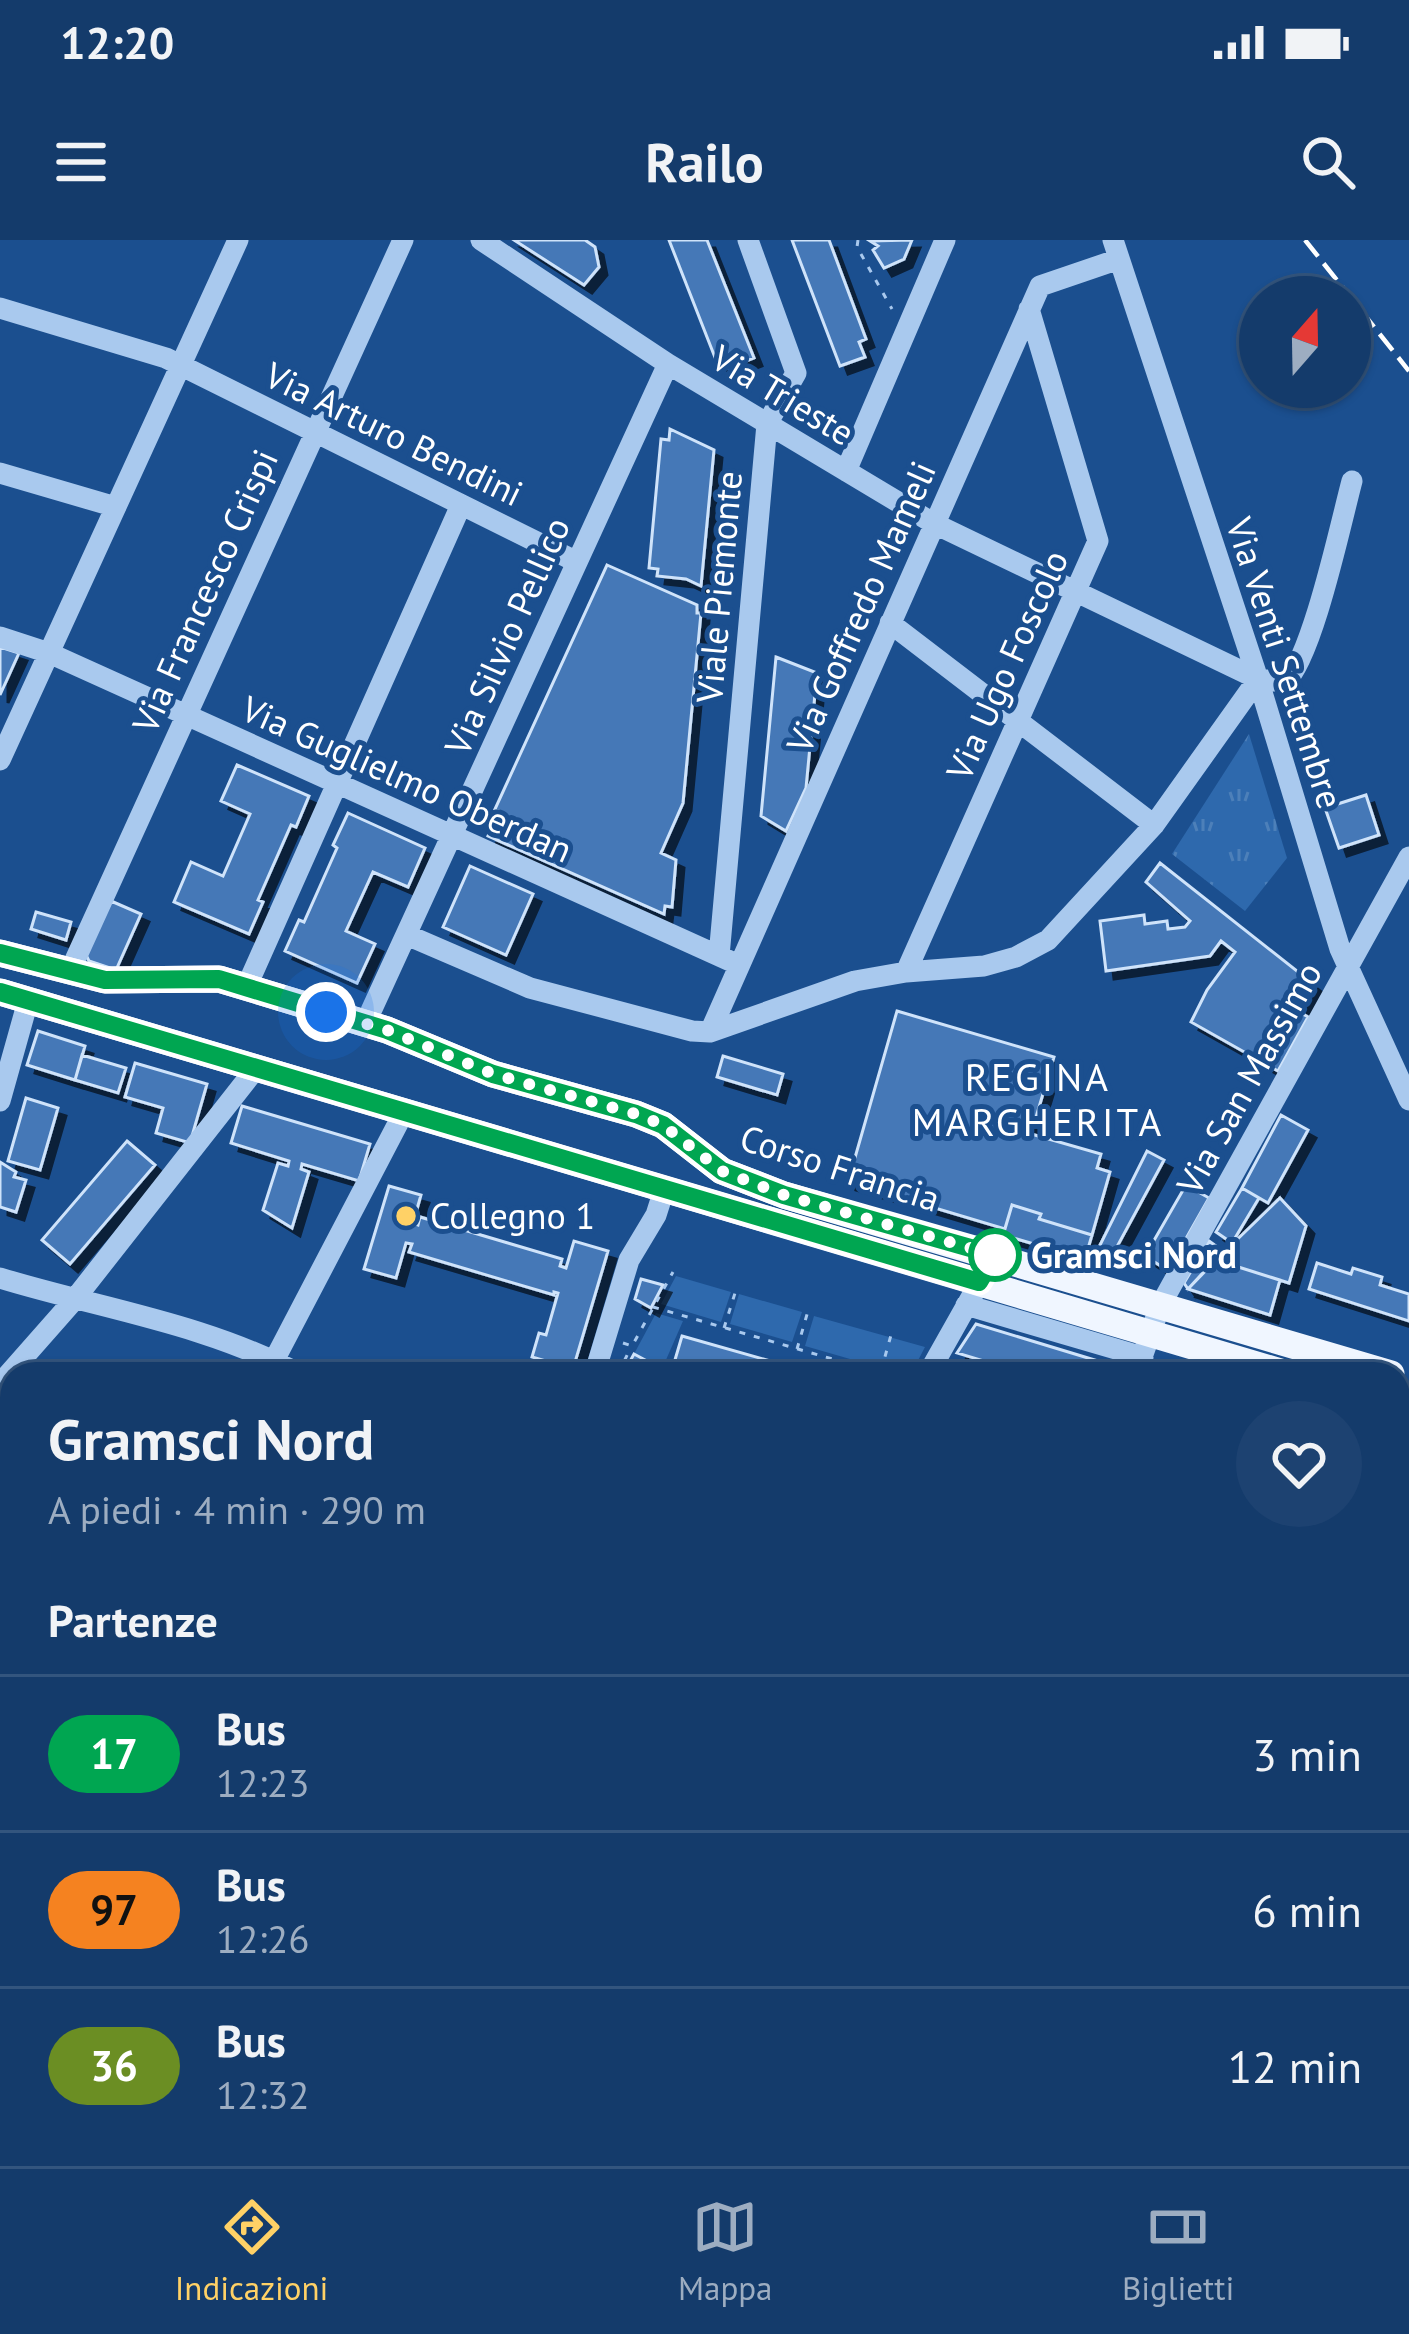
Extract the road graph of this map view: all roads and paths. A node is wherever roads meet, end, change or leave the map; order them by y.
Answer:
1 (403, 240) edge
2 (482, 240) edge
3 (748, 240) edge
4 (858, 240) edge
5 (945, 240) edge
6 (232, 242) edge
7 (1116, 249) edge
8 (0, 308) edge
9 (1029, 309) junction
10 (905, 331) junction
11 (668, 364) junction
12 (181, 365) junction
13 (767, 424) junction
14 (314, 433) junction
15 (846, 472) junction
16 (0, 473) edge
17 (1352, 481) dead end
18 (461, 506) junction
19 (116, 507) junction
20 (933, 524) junction
21 (577, 562) junction
22 (1076, 591) junction
23 (890, 622) junction
24 (0, 637) edge
25 (49, 652) junction
26 (1258, 679) junction
27 (185, 715) junction
28 (1019, 718) junction
29 (0, 760) edge
30 (338, 784) junction
31 (1154, 825) junction
32 (452, 837) junction
33 (1409, 856) edge
34 (407, 935) junction
35 (0, 953) edge
36 (729, 960) junction
37 (70, 971) junction
38 (1348, 971) junction
39 (906, 972) junction
40 (246, 988) junction
41 (0, 992) edge
42 (28, 1001) junction
43 (371, 1011) dead end
44 (710, 1032) junction
45 (257, 1067) junction
46 (1409, 1100) edge
47 (0, 1101) edge
48 (405, 1110) junction
49 (664, 1190) junction
50 (995, 1255) junction
51 (673, 1272) dead end
52 (0, 1278) edge
53 (736, 1290) dead end
54 (972, 1294) junction
55 (74, 1300) junction
56 (653, 1307) junction
57 (808, 1311) dead end
58 (724, 1328) junction
59 (891, 1335) dead end
60 (605, 1338) junction
61 (1147, 1342) edge
62 (632, 1346) junction
63 (797, 1348) junction
64 (19, 1362) edge
65 (260, 1362) edge
66 (272, 1362) edge
67 (606, 1362) edge
68 (617, 1362) edge
69 (843, 1362) edge
70 (885, 1362) edge
71 (935, 1362) edge
72 (1232, 1362) edge
73 (1297, 1362) edge

1 - 14 street, Via Francesco Crispi
2 - 11 street, Via Trieste
3 - 13 street, Viale Piemonte
4 - 10 path
5 - 10 street
6 - 12 street
7 - 9 street, Via Goffredo Mameli
7 - 26 street, Via Venti Settembre
8 - 12 street, Via Arturo Bendini
9 - 20 street, Via Goffredo Mameli
9 - 22 street, Via Ugo Foscolo
10 - 15 street
11 - 13 street, Via Trieste
11 - 21 street, Via Silvio Pellico
12 - 14 street, Via Arturo Bendini
12 - 19 street
13 - 15 street, Via Trieste
13 - 36 street, Viale Piemonte
14 - 18 street, Via Arturo Bendini
14 - 27 street, Via Francesco Crispi
15 - 20 street, Via Trieste
16 - 19 street
17 - 26 street
18 - 21 street, Via Arturo Bendini
18 - 30 street
19 - 25 street
20 - 22 street, Via Trieste
20 - 23 street, Via Goffredo Mameli
21 - 32 street, Via Silvio Pellico
22 - 26 street, Via Trieste
22 - 28 street, Via Ugo Foscolo
23 - 28 street
23 - 36 street, Via Goffredo Mameli
24 - 25 street, Via Guglielmo Oberdan
25 - 27 street, Via Guglielmo Oberdan
25 - 29 street
26 - 31 street
26 - 38 street, Via Venti Settembre
27 - 30 street, Via Guglielmo Oberdan
27 - 37 street, Via Francesco Crispi
28 - 31 street
28 - 39 street, Via Ugo Foscolo
30 - 32 street, Via Guglielmo Oberdan
30 - 40 street
31 - 39 street
32 - 34 street, Via Silvio Pellico
32 - 36 street, Via Guglielmo Oberdan
33 - 38 street, Via San Massimo
34 - 43 street
34 - 44 street
35 - 37 main road, Corso Francia
36 - 44 street, Via Goffredo Mameli
37 - 40 main road, Corso Francia
38 - 46 street, Via Venti Settembre
38 - 61 street, Via San Massimo
39 - 44 street
40 - 50 main road, Corso Francia
41 - 42 main road, Corso Francia
42 - 45 main road, Corso Francia
42 - 47 street
45 - 48 main road, Corso Francia
45 - 55 street
48 - 49 main road, Corso Francia
48 - 66 street
49 - 54 main road, Corso Francia
49 - 60 street
50 - 54 street
50 - 61 main road, Corso Francia
51 - 56 path
52 - 55 street
53 - 58 path
54 - 61 main road, Corso Francia
54 - 71 street
55 - 64 street
55 - 65 street
56 - 58 path
56 - 62 path
57 - 63 path
58 - 63 path
59 - 70 path
60 - 62 path
60 - 67 street
61 - 72 main road, Corso Francia
61 - 73 main road, Corso Francia
62 - 68 path
63 - 69 path

